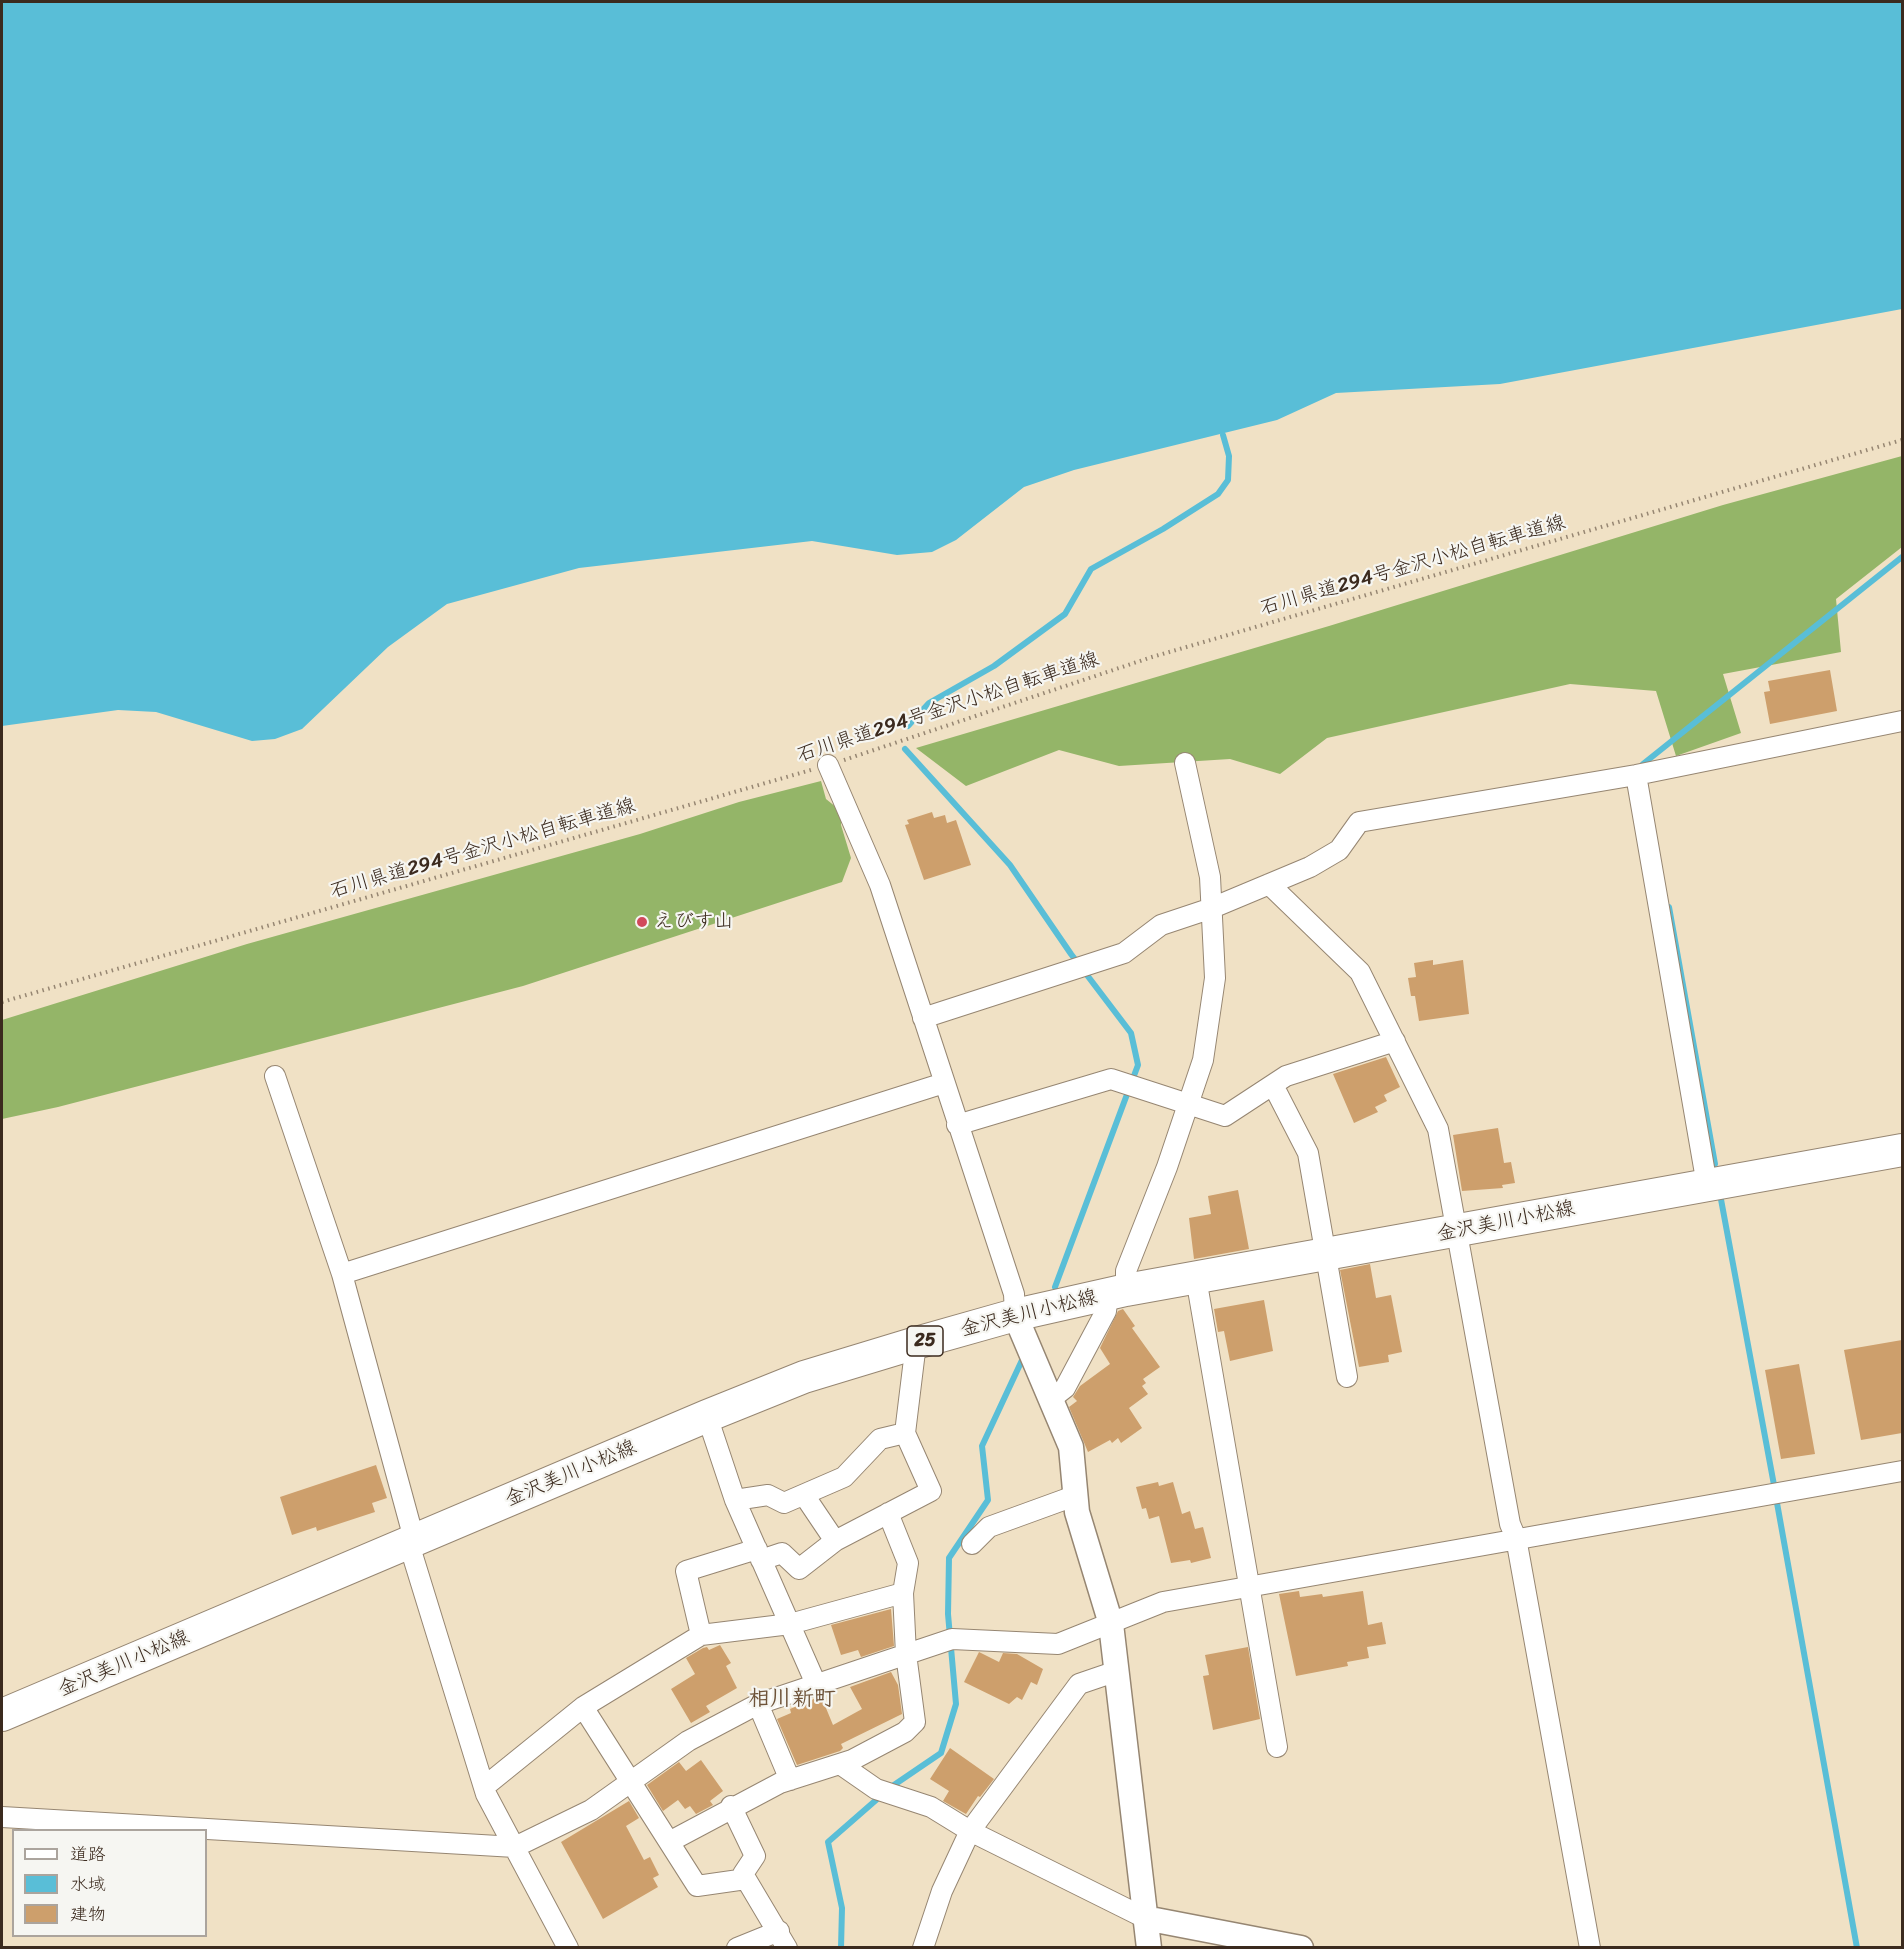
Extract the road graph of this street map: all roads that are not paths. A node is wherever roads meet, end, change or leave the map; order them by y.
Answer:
1 (1902, 721) edge
2 (1185, 763) dead end
3 (828, 765) road end
4 (1636, 775) junction
5 (1269, 884) junction
6 (1212, 908) junction
7 (923, 1018) junction
8 (1395, 1041) junction
9 (275, 1076) dead end
10 (944, 1083) junction
11 (1273, 1084) junction
12 (1188, 1105) junction
13 (957, 1125) junction
14 (1902, 1150) edge
15 (1707, 1185) junction
16 (1458, 1232) junction
17 (1326, 1255) junction
18 (342, 1274) junction
19 (1196, 1278) junction
20 (1117, 1292) junction
21 (1016, 1315) junction
22 (916, 1343) junction
23 (1347, 1377) dead end
24 (1050, 1399) junction
25 (707, 1416) junction
26 (905, 1433) junction
27 (1902, 1471) edge
28 (804, 1495) junction
29 (1077, 1495) junction
30 (735, 1500) junction
31 (888, 1513) junction
32 (1516, 1538) junction
33 (835, 1541) junction
34 (409, 1544) junction
35 (972, 1544) dead end
36 (759, 1554) junction
37 (1249, 1586) junction
38 (903, 1593) junction
39 (790, 1624) junction
40 (1112, 1624) junction
41 (701, 1635) junction
42 (906, 1654) junction
43 (1117, 1671) junction
44 (816, 1684) junction
45 (758, 1704) junction
46 (583, 1707) junction
47 (2, 1715) edge
48 (1277, 1747) dead end
49 (840, 1764) junction
50 (790, 1780) junction
51 (630, 1782) junction
52 (484, 1787) junction
53 (731, 1806) junction
54 (2, 1817) edge
55 (970, 1831) junction
56 (669, 1842) junction
57 (515, 1847) junction
58 (746, 1879) junction
59 (1145, 1918) junction
60 (783, 1939) edge
61 (568, 1947) edge
62 (737, 1947) edge
63 (923, 1947) edge
64 (1149, 1947) edge
65 (1301, 1947) edge
66 (1590, 1947) edge

1 - 4 street
2 - 6 street
3 - 7 street
4 - 5 street
4 - 15 street
5 - 6 street
5 - 8 street
6 - 7 street
6 - 12 street
7 - 10 street
8 - 11 street
8 - 16 street
9 - 18 street
10 - 13 street
10 - 18 street
11 - 12 street
11 - 17 street
12 - 13 street
12 - 20 street
13 - 21 street
14 - 15 main road, 金沢美川小松線 / 25
15 - 16 main road, 金沢美川小松線 / 25
16 - 17 main road, 金沢美川小松線 / 25
16 - 32 street
17 - 19 main road, 金沢美川小松線 / 25
17 - 23 street
18 - 34 street
19 - 20 main road, 金沢美川小松線 / 25
19 - 37 street
20 - 21 main road, 金沢美川小松線 / 25
20 - 24 street
21 - 22 main road, 金沢美川小松線 / 25
21 - 24 street
22 - 25 main road, 金沢美川小松線 / 25
22 - 26 street
24 - 29 street
25 - 30 street
25 - 34 main road, 金沢美川小松線 / 25
26 - 28 street
26 - 31 street
27 - 32 street
28 - 30 street
28 - 33 street
29 - 35 street
29 - 40 street
30 - 36 street
31 - 33 street
31 - 38 street
32 - 37 street
32 - 66 street
33 - 36 street
34 - 47 main road, 金沢美川小松線 / 25
34 - 52 street
36 - 39 street
36 - 41 street
37 - 40 street
37 - 48 street
38 - 39 street
38 - 42 street
39 - 41 street
39 - 44 street
40 - 42 street
40 - 43 street
41 - 46 street
42 - 44 street
42 - 49 street
43 - 55 street
43 - 59 street
44 - 45 street
45 - 50 street
45 - 51 street
46 - 51 street
46 - 52 street
49 - 50 street
49 - 55 street
50 - 53 street
51 - 56 street
51 - 57 street
52 - 57 street
53 - 56 street
53 - 58 street
54 - 57 street
55 - 59 street
55 - 63 street
56 - 58 street
57 - 61 street
58 - 60 street
59 - 64 street
59 - 65 street
60 - 62 street

